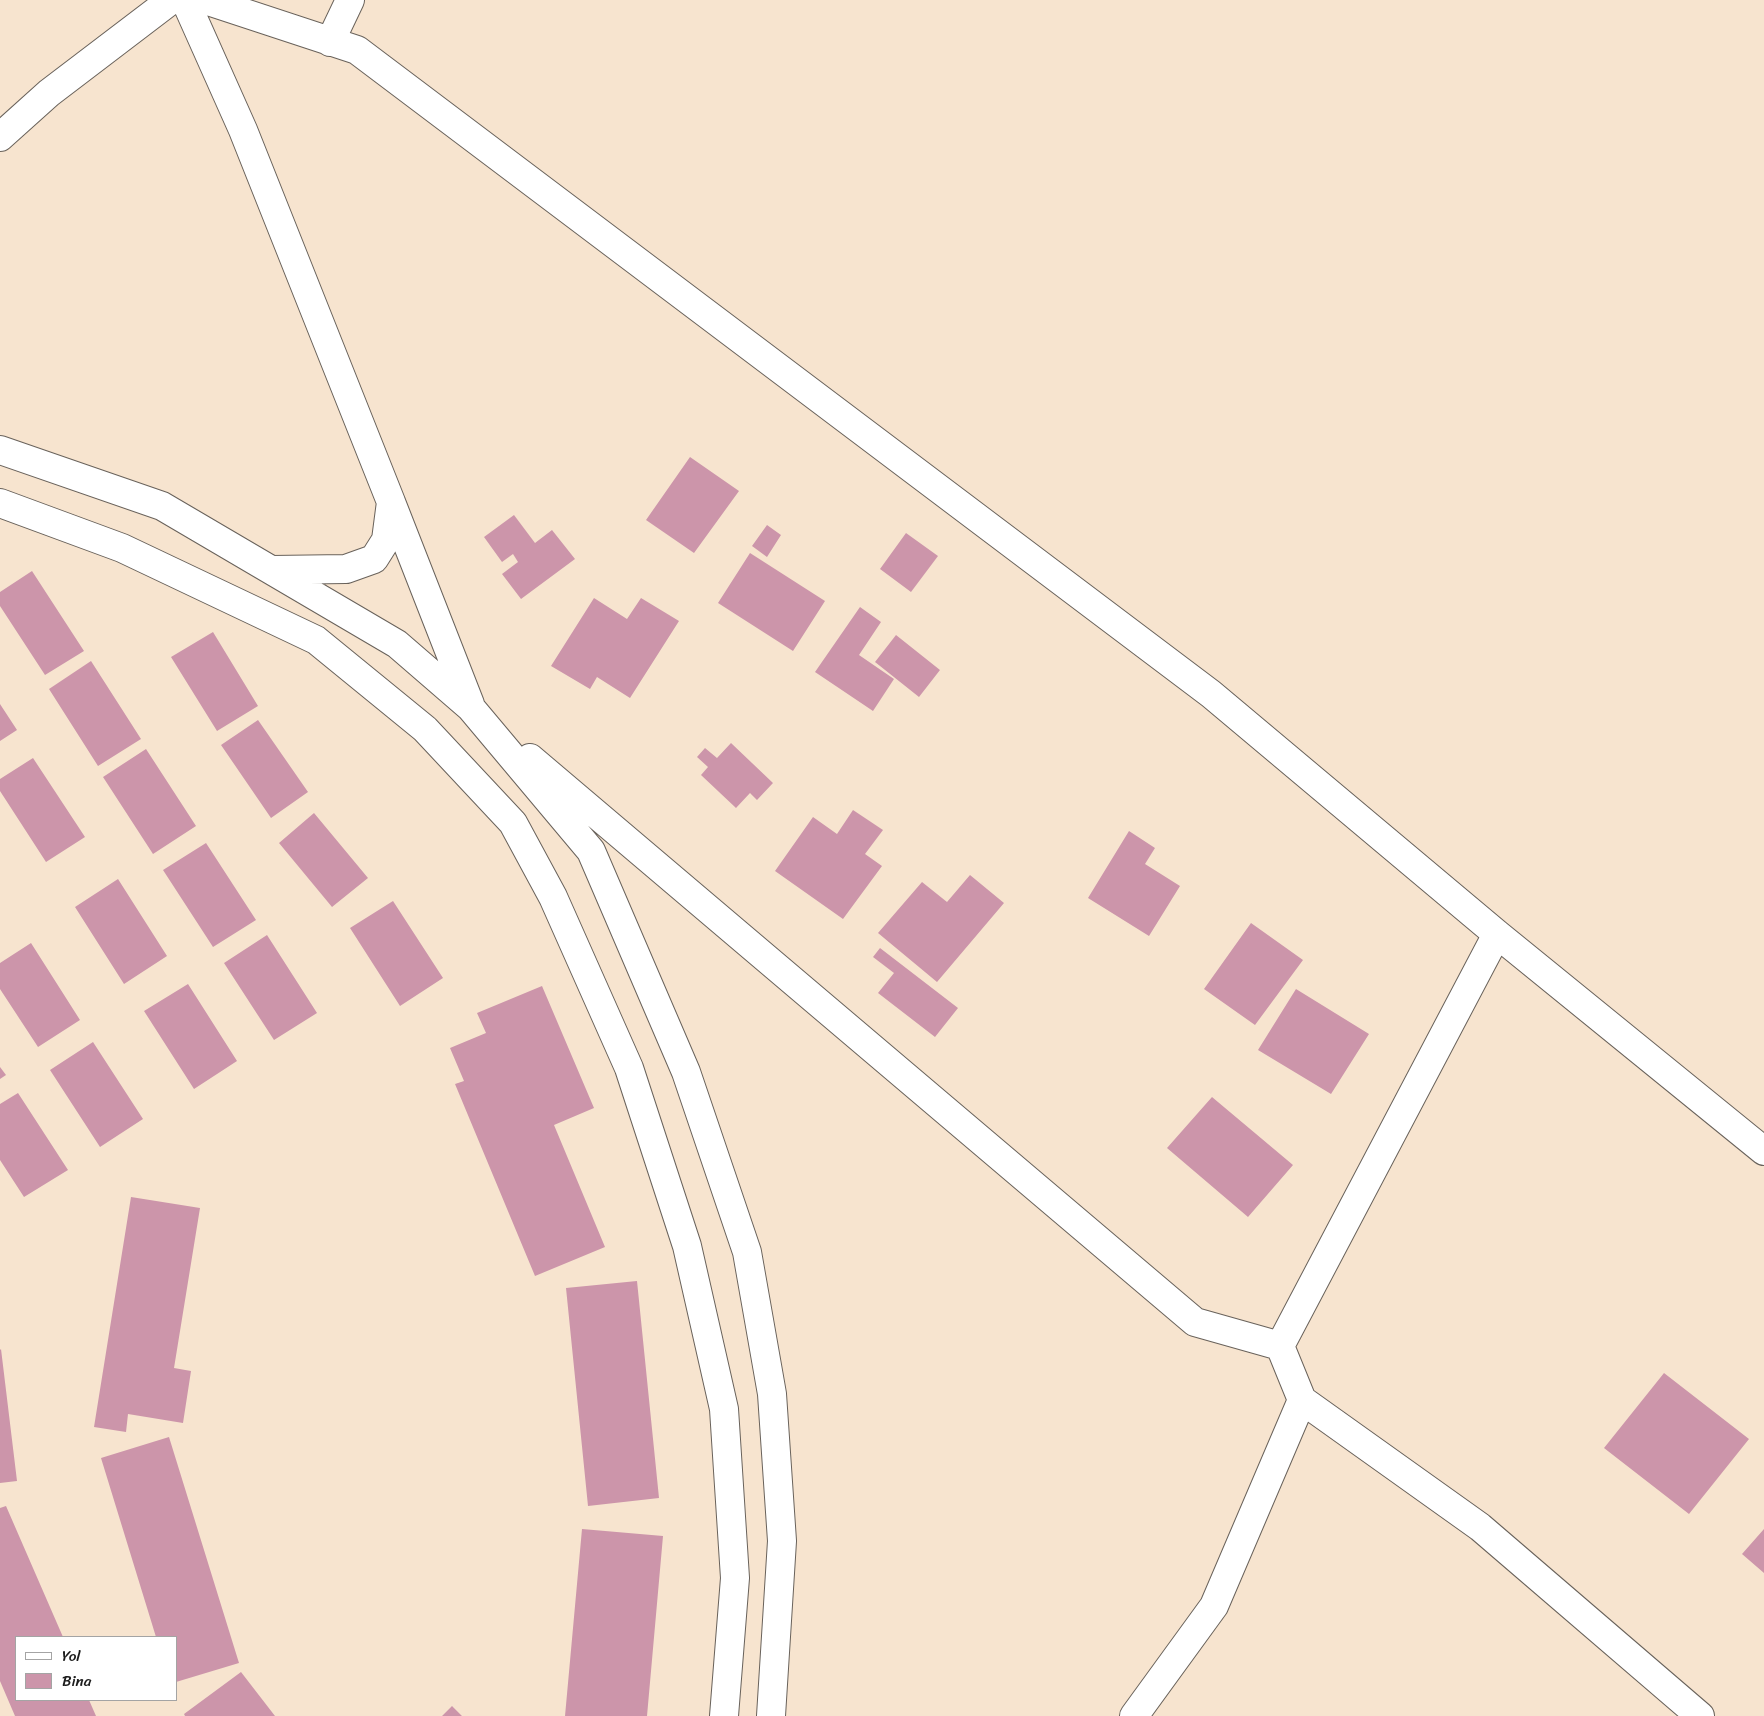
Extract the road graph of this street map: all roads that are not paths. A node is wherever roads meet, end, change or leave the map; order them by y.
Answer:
1 (171, 0) edge
2 (185, 0) edge
3 (206, 0) edge
4 (350, 0) edge
5 (330, 42) junction
6 (0, 137) edge
7 (0, 450) edge
8 (392, 502) junction
9 (0, 503) edge
10 (272, 570) junction
11 (471, 708) junction
12 (1497, 934) junction
13 (1764, 1151) edge
14 (1280, 1346) junction
15 (1302, 1400) junction
16 (724, 1716) edge
17 (771, 1716) edge
18 (1134, 1716) edge
19 (1700, 1716) edge

1 - 6 street
2 - 8 street
3 - 5 street
4 - 5 street
5 - 12 street
7 - 10 street
8 - 10 street
8 - 11 street
9 - 16 street
10 - 11 street
11 - 14 street
11 - 17 street
12 - 13 street
12 - 14 street
14 - 15 street
15 - 18 street
15 - 19 street

